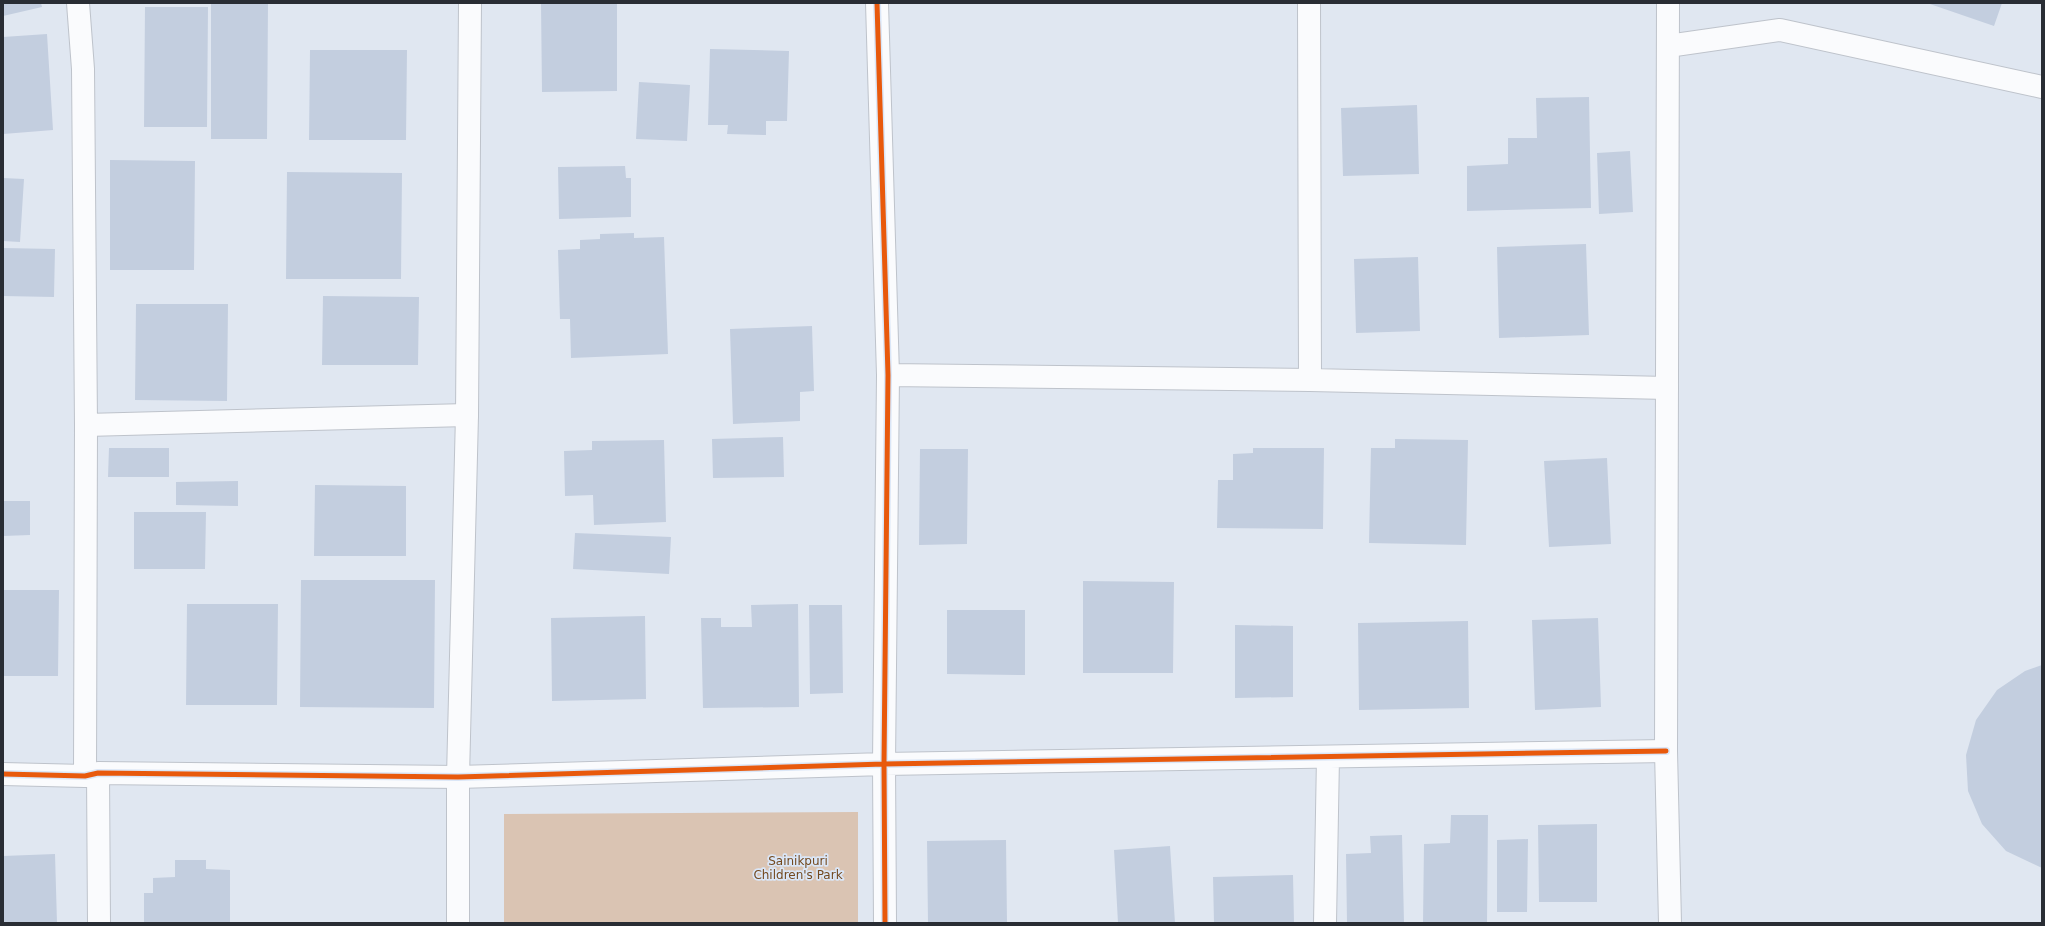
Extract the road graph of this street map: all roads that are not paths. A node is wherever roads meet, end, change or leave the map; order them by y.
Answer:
1 (78, 3) edge
2 (470, 3) edge
3 (877, 3) edge
4 (1308, 3) edge
5 (1668, 3) edge
6 (1668, 46) junction
7 (2042, 87) edge
8 (888, 375) junction
9 (1310, 380) junction
10 (1668, 388) junction
11 (467, 415) junction
12 (86, 425) junction
13 (1666, 751) junction
14 (1328, 757) junction
15 (884, 764) junction
16 (3, 774) edge
17 (91, 775) junction
18 (458, 777) junction
19 (99, 923) edge
20 (458, 923) edge
21 (885, 923) edge
22 (1325, 923) edge
23 (1670, 923) edge

1 - 12 street
2 - 11 street
3 - 8 street
4 - 9 street
5 - 6 street
6 - 7 street
6 - 10 street
8 - 9 street
8 - 15 street
9 - 10 street
10 - 13 street
11 - 12 street
11 - 18 street
12 - 17 street
13 - 14 street
13 - 23 street
14 - 15 street
14 - 22 street
15 - 18 street
15 - 21 street
16 - 17 street
17 - 18 street
17 - 19 street
18 - 20 street

